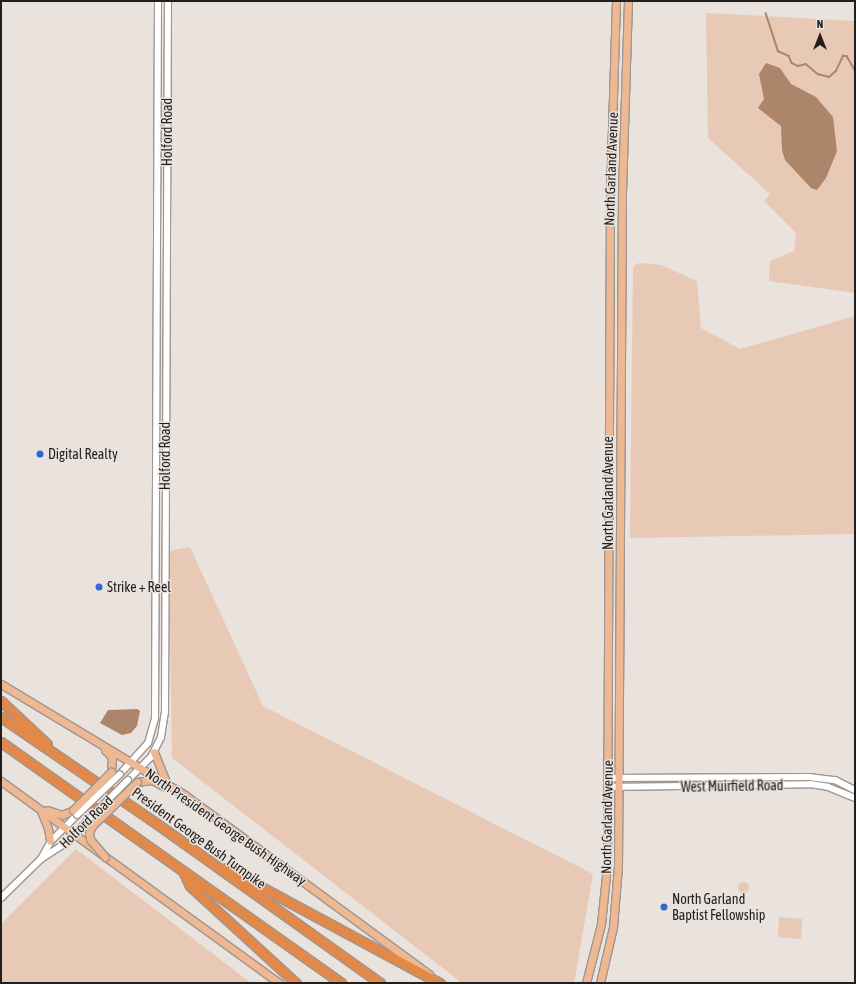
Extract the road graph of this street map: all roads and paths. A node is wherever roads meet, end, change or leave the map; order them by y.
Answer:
1 (158, 1) edge
2 (168, 1) edge
3 (616, 1) edge
4 (628, 1) edge
5 (1, 684) edge
6 (1, 701) edge
7 (1, 717) edge
8 (1, 742) edge
9 (97, 742) junction
10 (154, 752) junction
11 (132, 762) junction
12 (67, 764) junction
13 (142, 767) junction
14 (607, 778) junction
15 (618, 778) junction
16 (1, 782) edge
17 (167, 783) junction
18 (607, 787) junction
19 (618, 787) junction
20 (855, 790) edge
21 (185, 795) junction
22 (855, 798) edge
23 (29, 802) junction
24 (40, 809) junction
25 (75, 812) junction
26 (66, 827) junction
27 (75, 834) junction
28 (50, 841) junction
29 (183, 843) junction
30 (105, 857) junction
31 (41, 859) junction
32 (184, 872) junction
33 (1, 898) edge
34 (279, 983) edge
35 (296, 983) edge
36 (340, 983) edge
37 (380, 983) edge
38 (441, 983) edge
39 (586, 983) edge
40 (600, 983) edge

1 - 11 street, Holford Road
2 - 10 street, Holford Road
3 - 14 main road, North Garland Avenue
4 - 15 main road, North Garland Avenue
5 - 9 main road, North President George Bush Highway
6 - 12 highway
7 - 12 highway, President George Bush Turnpike
8 - 32 highway
9 - 11 main road, North President George Bush Highway
9 - 25 main road, bridge
10 - 13 street, Holford Road
10 - 17 main road
11 - 13 main road, North President George Bush Highway
11 - 25 street, Holford Road, bridge
12 - 29 highway, President George Bush Turnpike
13 - 17 main road, North President George Bush Highway
13 - 27 street, Holford Road, bridge
14 - 15 street, West Muirfield Road
14 - 18 main road, North Garland Avenue
15 - 19 main road, North Garland Avenue
15 - 20 street, West Muirfield Road
16 - 23 main road
17 - 21 main road, North President George Bush Highway
18 - 19 street, West Muirfield Road
18 - 39 main road, North Garland Avenue
19 - 22 street, West Muirfield Road
19 - 40 main road, North Garland Avenue
21 - 30 main road, bridge
21 - 38 main road, North President George Bush Highway
23 - 24 main road
23 - 25 main road
24 - 26 main road
24 - 28 main road
25 - 26 street, Holford Road
26 - 27 main road
26 - 28 street, Holford Road
27 - 30 main road
27 - 31 street, Holford Road
28 - 31 street, Holford Road
29 - 37 highway, President George Bush Turnpike
29 - 38 highway
30 - 34 main road
31 - 33 street, Holford Road
32 - 35 highway
32 - 36 highway

